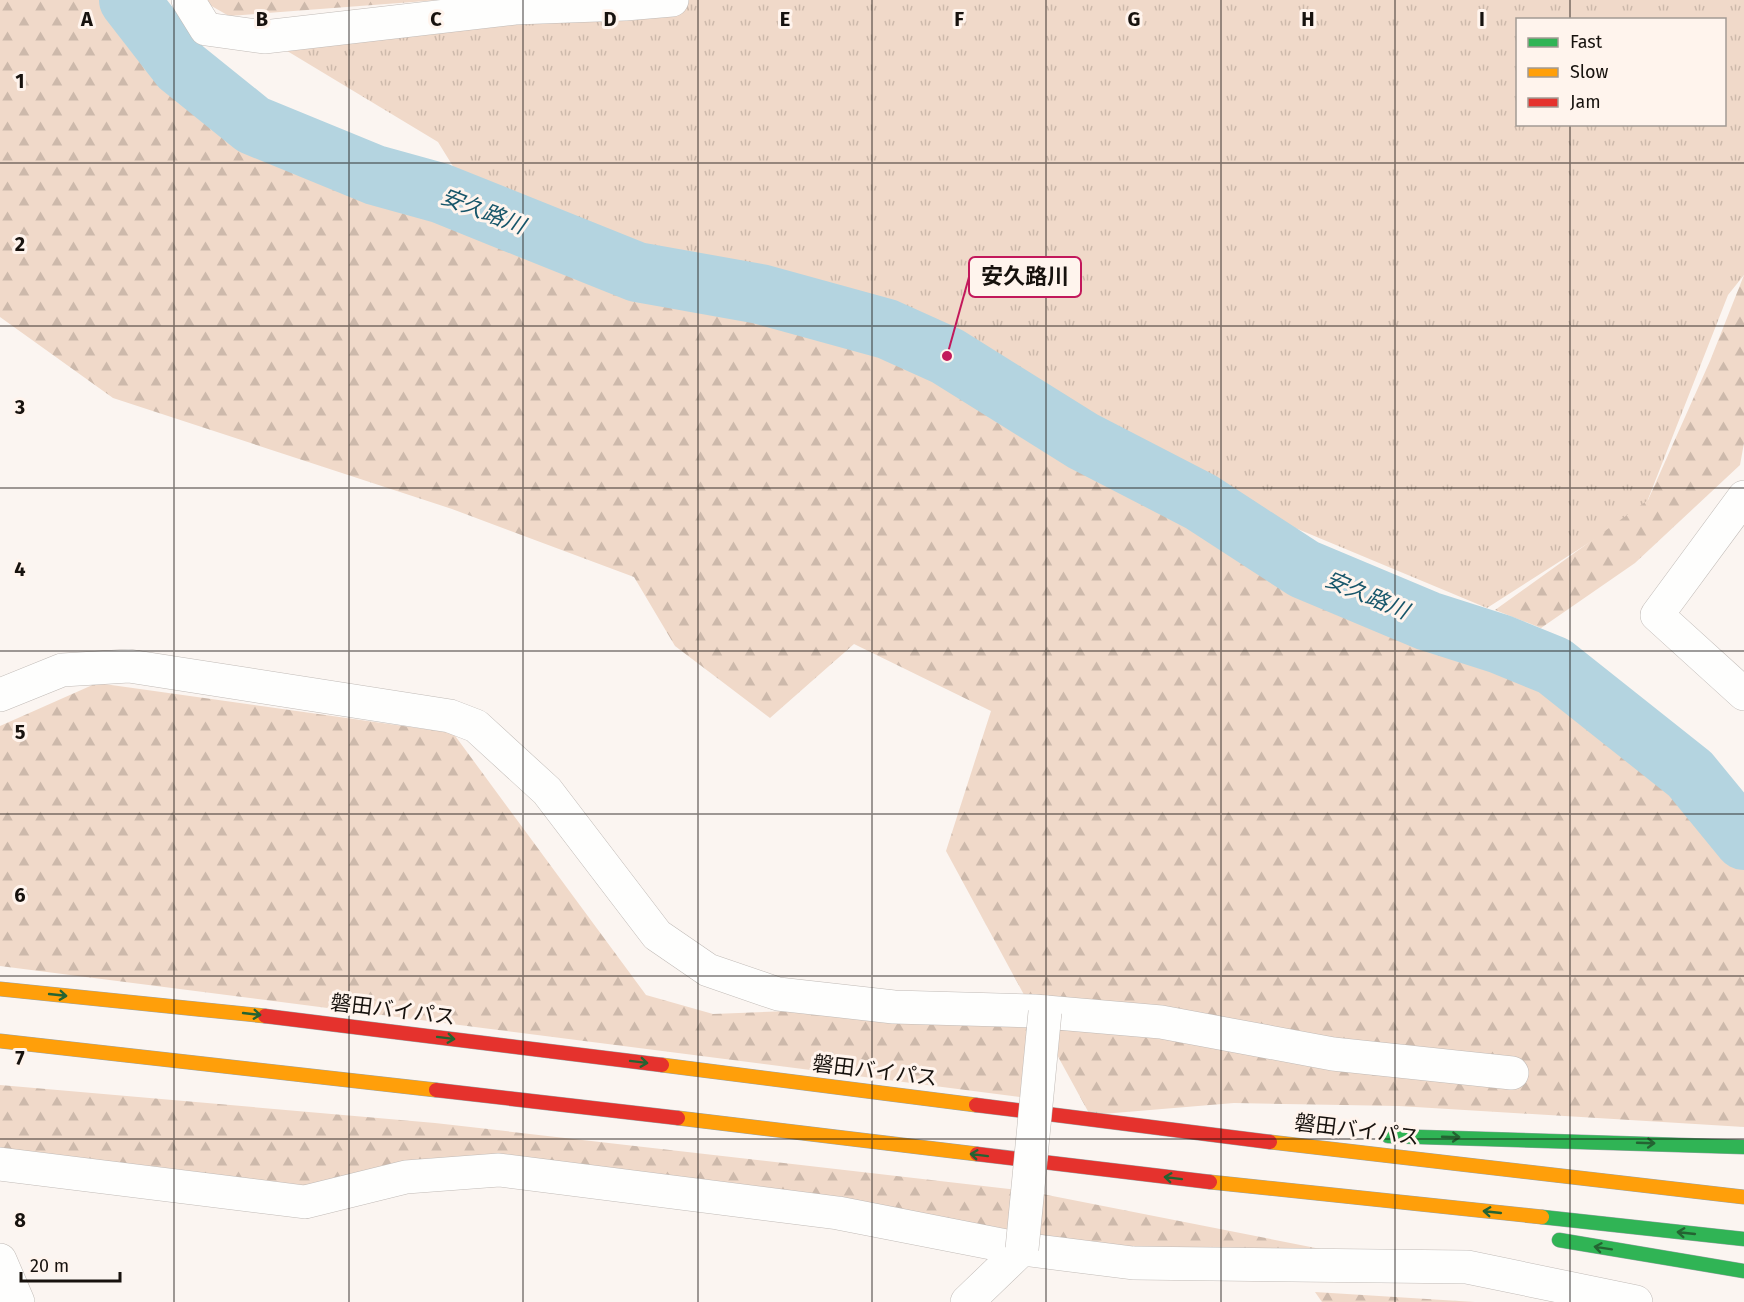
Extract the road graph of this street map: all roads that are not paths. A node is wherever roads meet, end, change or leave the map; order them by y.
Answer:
1 (188, 0) edge
2 (672, 0) edge
3 (1744, 497) edge
4 (1744, 694) edge
5 (0, 695) edge
6 (0, 989) edge
7 (1045, 1012) junction
8 (0, 1041) edge
9 (1512, 1073) dead end
10 (1204, 1134) junction
11 (1330, 1136) dead end
12 (1376, 1136) dead end
13 (1744, 1146) edge
14 (0, 1164) edge
15 (1200, 1181) junction
16 (1744, 1197) edge
17 (1425, 1218) dead end
18 (1543, 1238) dead end
19 (1744, 1239) edge
20 (1022, 1249) junction
21 (0, 1260) edge
22 (1744, 1271) edge
23 (1515, 1290) edge
24 (18, 1302) edge
25 (967, 1302) edge
26 (1636, 1302) edge

1 - 2 street
3 - 4 street
5 - 7 street
6 -> 10 highway, 磐田バイパス
7 - 9 street
7 - 20 street, bridge
15 -> 8 highway
10 - 11 highway
10 - 16 highway, 磐田バイパス
12 -> 13 highway
14 - 20 street
15 - 17 highway
19 -> 15 highway
22 -> 18 highway
20 - 23 street
20 - 25 street
21 - 24 street
23 - 26 street

